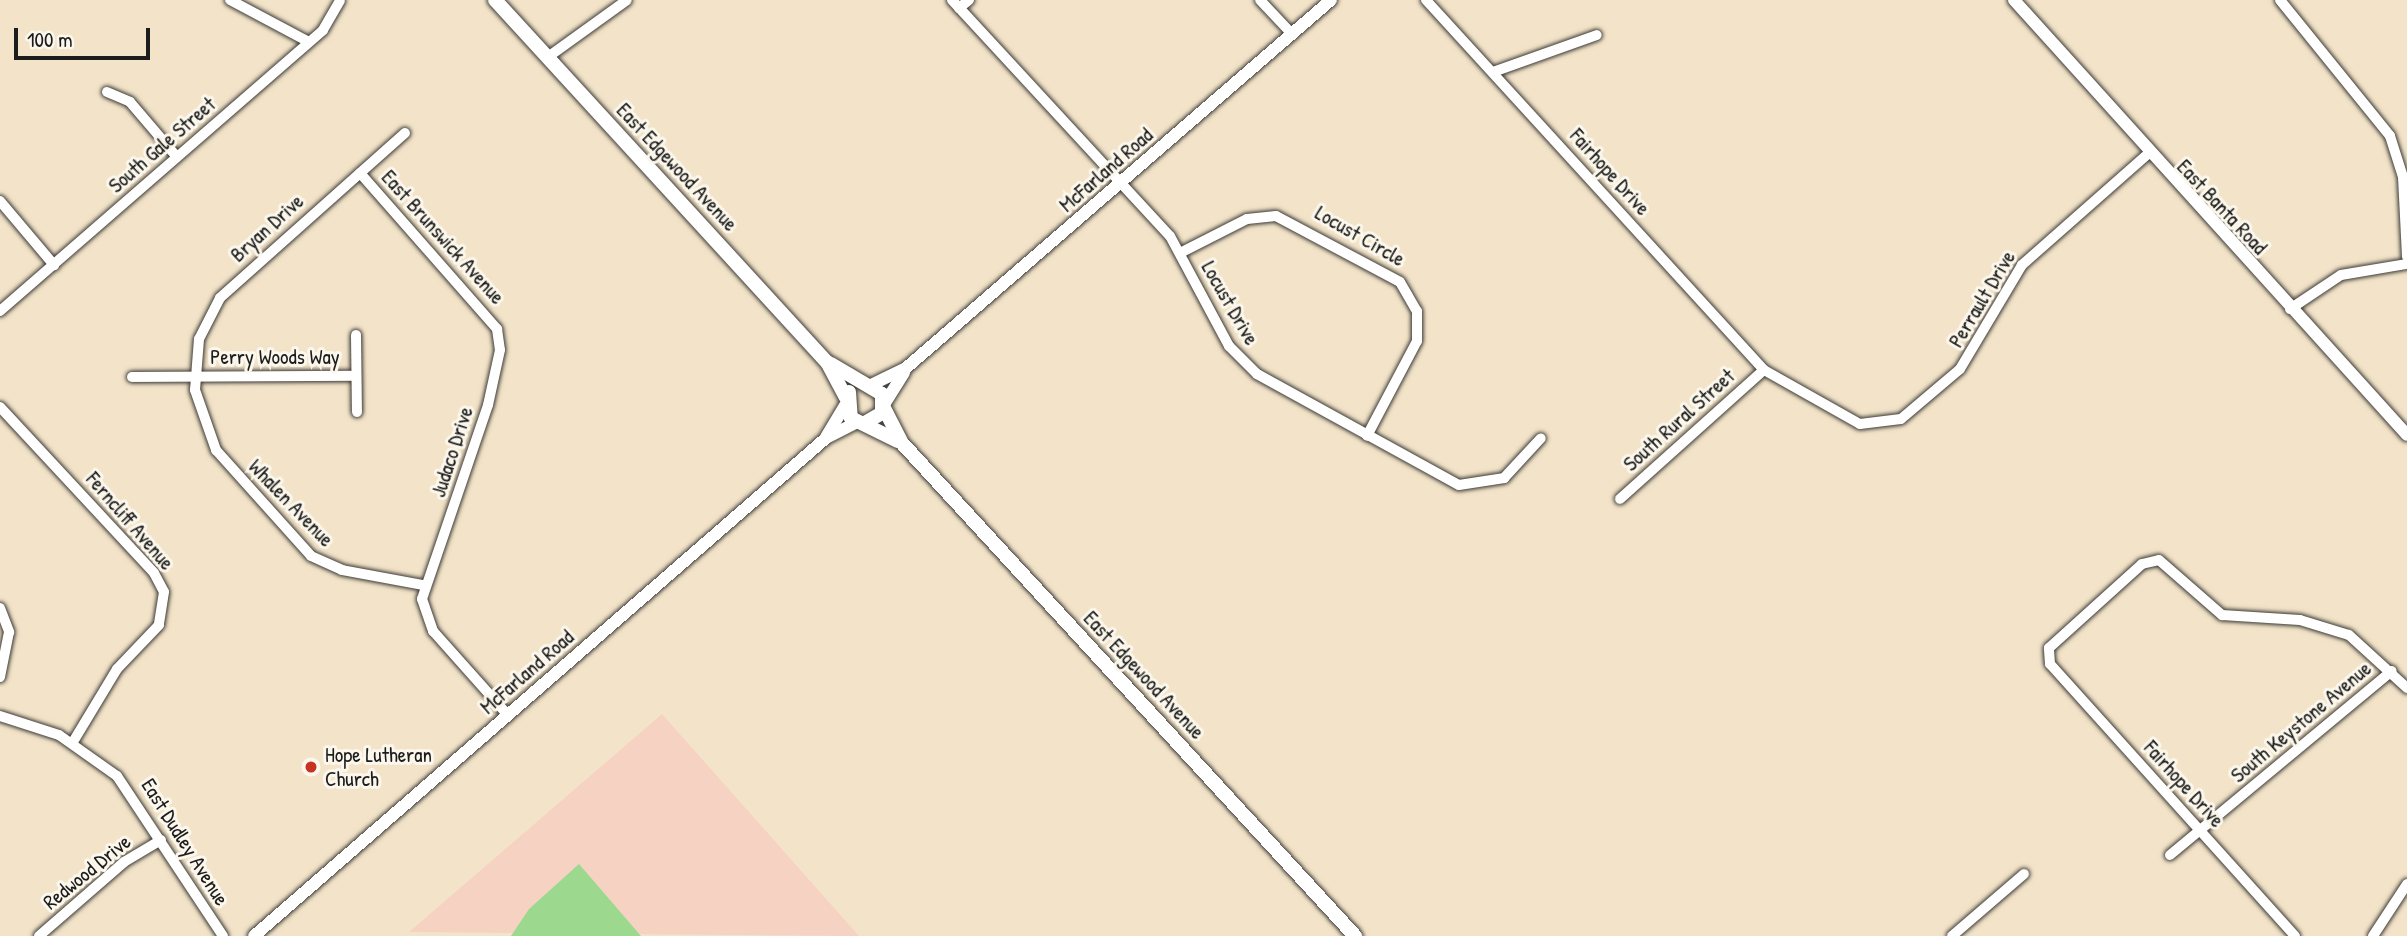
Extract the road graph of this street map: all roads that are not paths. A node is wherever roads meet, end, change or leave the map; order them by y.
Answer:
1 (230, 0) edge
2 (340, 0) edge
3 (495, 0) edge
4 (627, 0) edge
5 (969, 0) edge
6 (1260, 0) edge
7 (1331, 0) edge
8 (1426, 0) edge
9 (2014, 0) edge
10 (2280, 0) edge
11 (956, 4) edge
12 (1292, 34) junction
13 (1597, 35) dead end
14 (309, 42) junction
15 (548, 57) junction
16 (1493, 72) junction
17 (107, 92) dead end
18 (405, 133) dead end
19 (2148, 154) junction
20 (177, 157) junction
21 (360, 173) junction
22 (1120, 183) junction
23 (0, 201) edge
24 (1180, 253) junction
25 (2407, 257) edge
26 (2407, 264) edge
27 (54, 265) junction
28 (2290, 309) junction
29 (0, 311) edge
30 (496, 327) joint
31 (356, 335) dead end
32 (827, 362) junction
33 (906, 368) junction
34 (1764, 370) junction
35 (356, 376) junction
36 (132, 377) dead end
37 (195, 377) junction
38 (868, 384) junction
39 (846, 401) junction
40 (884, 406) junction
41 (0, 407) edge
42 (357, 411) dead end
43 (862, 423) junction
44 (2407, 435) edge
45 (1367, 436) junction
46 (826, 438) junction
47 (1541, 438) dead end
48 (902, 443) junction
49 (1620, 499) dead end
50 (423, 584) junction
51 (0, 607) edge
52 (2392, 671) junction
53 (0, 677) edge
54 (2407, 688) edge
55 (507, 714) junction
56 (0, 716) edge
57 (73, 742) junction
58 (2201, 832) junction
59 (161, 840) junction
60 (2170, 855) dead end
61 (2024, 874) dead end
62 (2407, 884) edge
63 (39, 936) edge
64 (223, 936) edge
65 (254, 936) edge
66 (1355, 936) edge
67 (1952, 936) edge
68 (2295, 936) edge
69 (2373, 936) edge

1 - 14 street
2 - 14 street, South Gale Street
3 - 15 main road, East Edgewood Avenue
4 - 15 street
5 - 11 street
6 - 12 street
7 - 12 street, McFarland Road
8 - 16 street, Fairhope Drive
9 - 19 street, East Banta Road
10 - 25 street
11 - 22 street, Locust Drive
12 - 22 street, McFarland Road
13 - 16 street
14 - 20 street, South Gale Street
15 - 32 main road, East Edgewood Avenue
16 - 34 street, Fairhope Drive
17 - 20 street
18 - 21 street, Bryan Drive
19 - 28 street, East Banta Road
19 - 34 street, Perrault Drive
20 - 27 street, South Gale Street
21 - 30 street, East Brunswick Avenue
21 - 37 street, Bryan Drive
22 - 24 street, Locust Drive
22 - 33 street, McFarland Road
23 - 27 street
24 - 45 street, Locust Drive
24 - 45 street, Locust Circle
26 - 28 street
27 - 29 street, South Gale Street
28 - 44 street, East Banta Road
30 - 50 street, Judaco Drive
31 - 35 street
32 - 38 main road, East Edgewood Avenue
32 - 39 main road, East Edgewood Avenue
33 - 38 street, McFarland Road
33 - 40 street, McFarland Road
34 - 49 street, South Rural Street
35 - 37 street, Perry Woods Way
35 - 42 street
36 - 37 street, Perry Woods Way
37 - 50 street, Whalen Avenue
38 - 39 main road
38 - 40 main road, East Edgewood Avenue
39 - 43 main road, East Edgewood Avenue
39 - 46 street, McFarland Road
40 - 43 main road
40 - 48 main road, East Edgewood Avenue
41 - 57 street, Ferncliff Avenue
43 - 46 street, McFarland Road
43 - 48 main road, East Edgewood Avenue
45 - 47 street, Locust Drive
46 - 55 street, McFarland Road
48 - 66 main road, East Edgewood Avenue
50 - 55 street
51 - 53 street
52 - 54 street
52 - 58 street, South Keystone Avenue
52 - 58 street, Fairhope Drive
55 - 65 street, McFarland Road
56 - 57 street, East Dudley Avenue
57 - 59 street, East Dudley Avenue
58 - 60 street, South Keystone Avenue
58 - 68 street, Fairhope Drive
59 - 63 street, Redwood Drive
59 - 64 street, East Dudley Avenue
61 - 67 street
62 - 69 street

